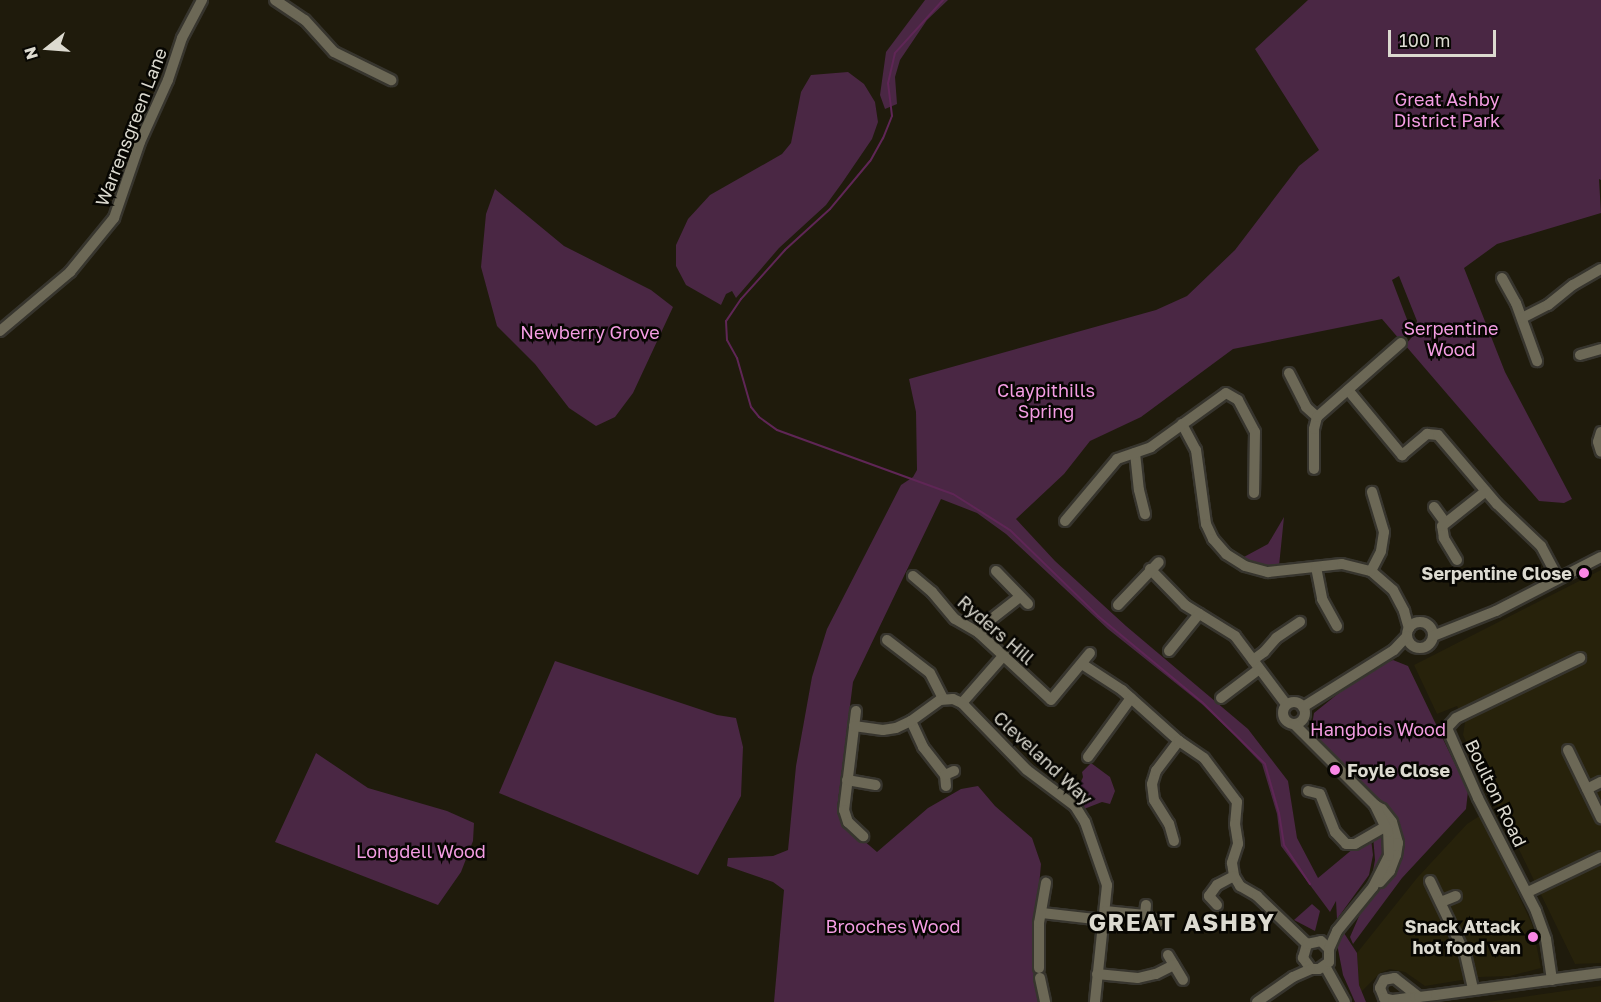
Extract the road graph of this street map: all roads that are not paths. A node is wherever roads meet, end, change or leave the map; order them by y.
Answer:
1 (202, 0) edge
2 (274, 0) edge
3 (390, 80) dead end
4 (1601, 268) edge
5 (1502, 278) dead end
6 (1522, 318) junction
7 (0, 331) edge
8 (1401, 344) dead end
9 (1601, 349) edge
10 (1580, 355) dead end
11 (1537, 361) dead end
12 (1289, 373) dead end
13 (1348, 390) junction
14 (1317, 417) junction
15 (1182, 424) junction
16 (1601, 432) edge
17 (1601, 452) edge
18 (1135, 453) junction
19 (1314, 469) dead end
20 (1486, 491) junction
21 (1372, 492) dead end
22 (1254, 493) dead end
23 (1434, 507) dead end
24 (1146, 514) dead end
25 (1065, 521) dead end
26 (1445, 522) junction
27 (1601, 557) edge
28 (1457, 560) dead end
29 (1316, 567) junction
30 (996, 571) dead end
31 (1371, 571) junction
32 (913, 576) dead end
33 (1558, 578) junction
34 (1118, 605) dead end
35 (1198, 614) junction
36 (1300, 622) dead end
37 (1336, 626) dead end
38 (1453, 627) junction
39 (1416, 628) junction
40 (979, 633) junction
41 (1433, 636) junction
42 (887, 640) dead end
43 (1416, 647) junction
44 (1394, 650) junction
45 (1169, 651) dead end
46 (1090, 653) dead end
47 (1004, 655) junction
48 (1580, 658) dead end
49 (1082, 664) junction
50 (1256, 665) junction
51 (1131, 698) junction
52 (1221, 698) dead end
53 (943, 699) junction
54 (962, 703) junction
55 (1286, 704) junction
56 (1303, 707) junction
57 (856, 711) dead end
58 (911, 721) junction
59 (1297, 723) junction
60 (854, 726) junction
61 (1179, 741) junction
62 (1568, 750) dead end
63 (1088, 757) dead end
64 (949, 777) dead end
65 (847, 780) junction
66 (1601, 782) edge
67 (876, 785) dead end
68 (1587, 789) junction
69 (1308, 791) dead end
70 (1601, 818) edge
71 (1389, 824) junction
72 (863, 836) dead end
73 (1174, 841) dead end
74 (1601, 857) edge
75 (1234, 876) junction
76 (1430, 881) dead end
77 (1046, 883) dead end
78 (1528, 892) junction
79 (1455, 896) dead end
80 (1441, 902) junction
81 (1217, 905) dead end
82 (1042, 913) junction
83 (1104, 916) junction
84 (1158, 923) dead end
85 (1337, 931) junction
86 (1311, 943) junction
87 (1329, 949) junction
88 (1303, 958) junction
89 (1325, 966) junction
90 (1311, 969) junction
91 (1601, 973) edge
92 (1097, 974) junction
93 (1293, 977) junction
94 (1182, 980) dead end
95 (1552, 980) junction
96 (1473, 990) junction
97 (1419, 997) dead end
98 (1436, 999) edge
99 (1045, 1002) edge
100 (1095, 1002) edge
101 (1257, 1002) edge
102 (1345, 1002) edge

1 - 7 street, Warrensgreen Lane
2 - 3 street
4 - 6 street
5 - 6 street
6 - 11 street
8 - 13 street
9 - 10 street
12 - 14 street
13 - 14 street
13 - 20 street
14 - 19 street
15 - 18 street
15 - 22 street
15 - 29 street
16 - 17 street
18 - 24 street
18 - 25 street
20 - 26 street
20 - 33 street
21 - 31 street
23 - 26 street
26 - 28 street
27 - 33 street
29 - 31 street
29 - 37 street
30 - 40 street
31 - 39 street
32 - 40 street, Ryders Hill
33 - 38 street
34 - 35 street
35 - 45 street
35 - 50 street
36 - 50 street
38 - 39 street
38 - 41 street
39 - 41 street
39 - 43 street
39 - 44 street
40 - 47 street, Ryders Hill
41 - 43 street
42 - 53 street
43 - 44 street
44 - 56 street
46 - 49 street, Ryders Hill
47 - 49 street, Ryders Hill
47 - 54 street
48 - 78 street, Boulton Road
49 - 51 street
50 - 52 street
50 - 55 street
51 - 61 street
51 - 63 street
53 - 54 street
53 - 58 street
54 - 83 street, Cleveland Way
55 - 56 street
55 - 59 street
56 - 59 street
57 - 60 street
58 - 60 street
58 - 64 street
59 - 71 street
60 - 65 street
61 - 73 street
61 - 75 street
62 - 68 street
65 - 67 street
65 - 72 street
66 - 68 street
68 - 70 street
69 - 71 street
71 - 85 street
74 - 78 street
75 - 81 street
75 - 86 street
76 - 80 street
77 - 82 street
78 - 95 street, Boulton Road
79 - 80 street
80 - 96 street
82 - 83 street
82 - 99 street
83 - 84 street
83 - 92 street, Cleveland Way
85 - 86 street
85 - 87 street
86 - 87 street
86 - 88 street
87 - 89 street
88 - 90 street
88 - 93 street
89 - 90 street
89 - 102 street
90 - 93 street
91 - 95 street
92 - 94 street
92 - 100 street, Cleveland Way
93 - 101 street
95 - 96 street
96 - 98 street
97 - 98 street

